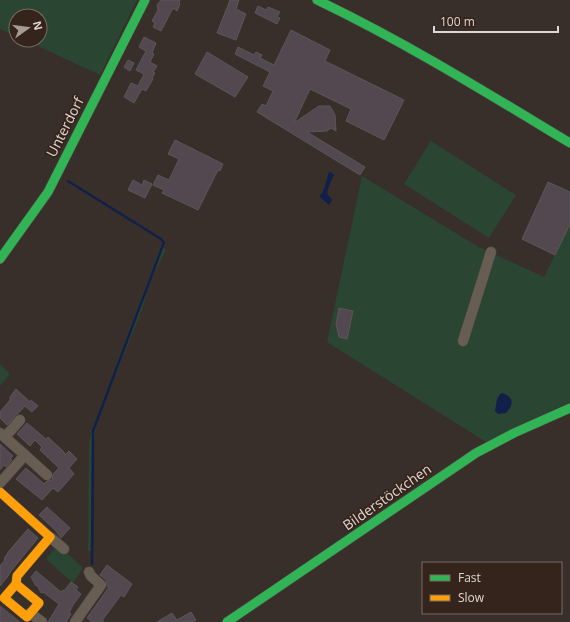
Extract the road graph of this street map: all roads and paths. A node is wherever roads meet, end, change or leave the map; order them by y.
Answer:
1 (145, 0) edge
2 (316, 0) edge
3 (570, 143) edge
4 (491, 252) dead end
5 (0, 259) edge
6 (463, 340) dead end
7 (570, 408) edge
8 (20, 420) dead end
9 (2, 435) edge
10 (25, 455) junction
11 (47, 475) dead end
12 (0, 483) edge
13 (0, 492) edge
14 (50, 537) junction
15 (64, 549) dead end
16 (89, 572) dead end
17 (16, 584) junction
18 (30, 613) junction
19 (42, 622) edge
20 (75, 622) edge
21 (228, 622) edge

1 - 5 street, Unterdorf
2 - 3 street
4 - 6 street
7 - 21 street, Bilderstöckchen
8 - 9 street
9 - 10 street
10 - 11 street
10 - 12 street
13 - 14 street
14 - 15 street
14 - 17 street
16 - 20 street
17 - 18 street
17 - 18 street
18 - 19 street

